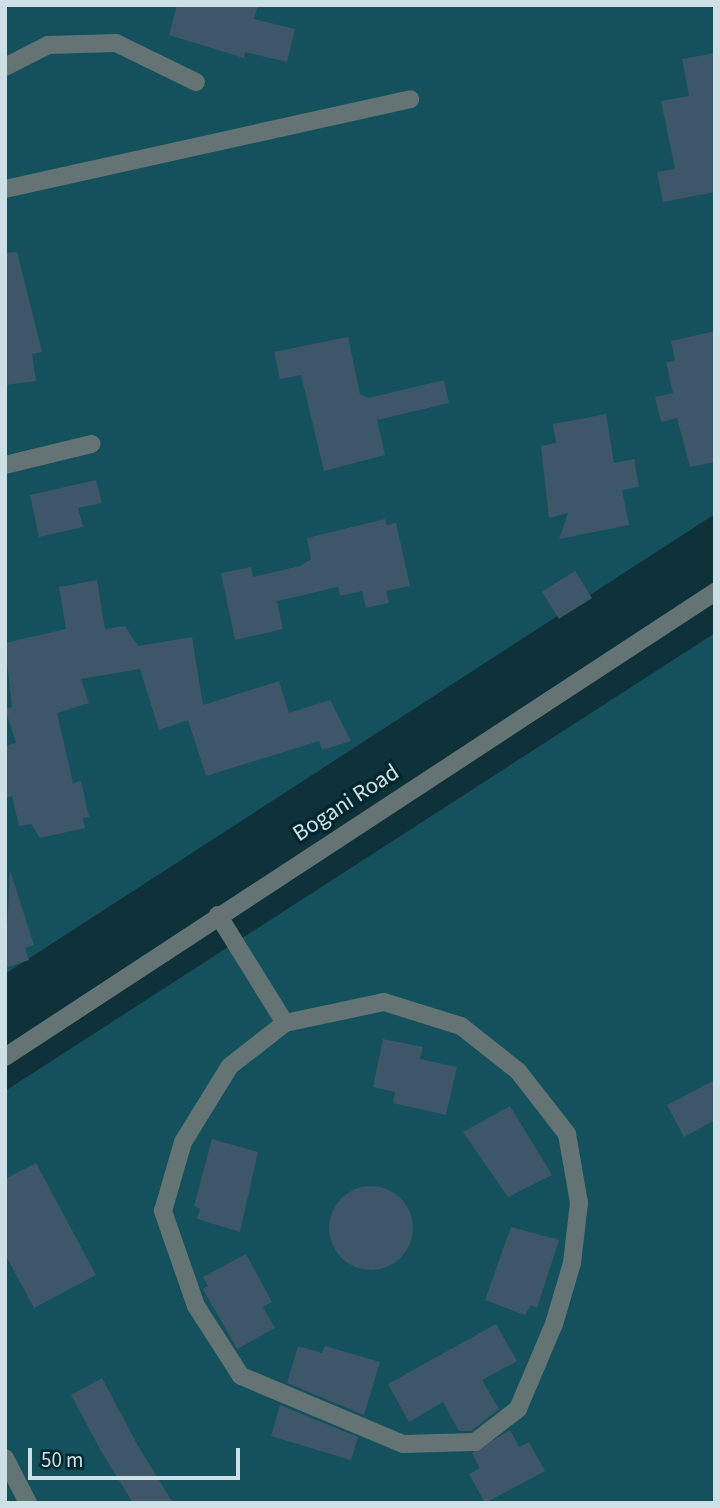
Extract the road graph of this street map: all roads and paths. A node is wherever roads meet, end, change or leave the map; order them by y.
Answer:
1 (5, 67) edge
2 (196, 82) dead end
3 (410, 99) dead end
4 (5, 189) edge
5 (91, 444) dead end
6 (5, 465) edge
7 (715, 592) edge
8 (218, 915) junction
9 (285, 1023) junction
10 (5, 1057) edge
11 (5, 1458) edge
12 (28, 1503) edge

1 - 2 street
3 - 4 street
5 - 6 street
7 - 8 street, Bogani Road
8 - 9 street
8 - 10 street, Bogani Road
9 - 9 street
11 - 12 street

